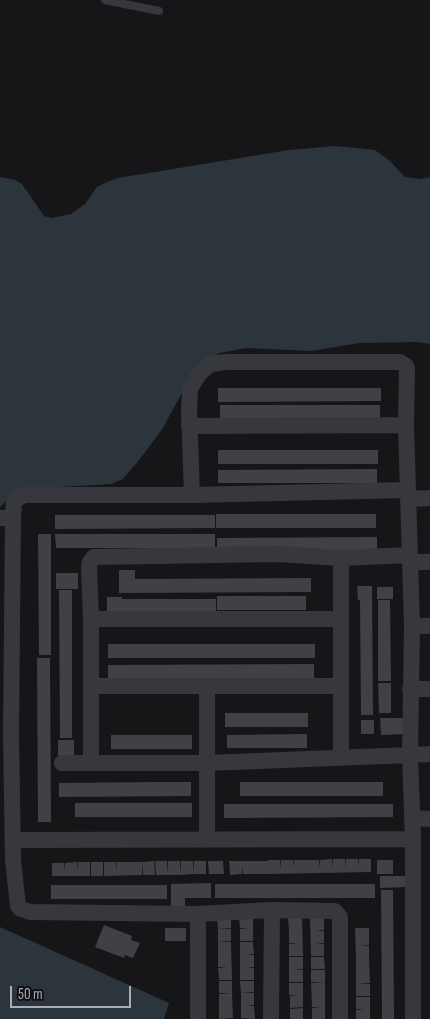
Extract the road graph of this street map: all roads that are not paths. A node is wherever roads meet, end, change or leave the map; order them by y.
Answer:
1 (106, 0) edge
2 (159, 11) dead end
3 (406, 425) junction
4 (189, 426) junction
5 (192, 494) junction
6 (408, 495) junction
7 (430, 498) edge
8 (6, 518) edge
9 (341, 558) junction
10 (409, 558) junction
11 (430, 562) edge
12 (91, 619) junction
13 (341, 619) junction
14 (412, 626) junction
15 (430, 626) edge
16 (91, 686) junction
17 (207, 686) junction
18 (341, 686) junction
19 (410, 689) junction
20 (430, 689) edge
21 (6, 734) edge
22 (430, 754) edge
23 (410, 755) junction
24 (341, 757) junction
25 (62, 763) dead end
26 (91, 763) junction
27 (207, 763) junction
28 (412, 818) junction
29 (430, 819) edge
30 (413, 839) junction
31 (14, 840) junction
32 (207, 840) junction
33 (272, 910) junction
34 (198, 914) junction
35 (198, 1019) edge
36 (271, 1019) edge
37 (340, 1019) edge
38 (413, 1019) edge

1 - 2 lane
3 - 4 street
3 - 4 street
3 - 6 street
4 - 5 street
5 - 6 street
5 - 8 street
6 - 7 street
6 - 10 street
8 - 21 street
9 - 10 street
9 - 12 street
9 - 13 street
10 - 11 street
10 - 14 street
12 - 13 street
12 - 16 street
13 - 18 street
14 - 15 street
14 - 19 street
16 - 17 street
16 - 26 street
17 - 18 street
17 - 27 street
18 - 24 street
19 - 20 street
19 - 23 street
21 - 31 street
22 - 23 street
23 - 24 street
23 - 28 street
24 - 27 street
25 - 26 street
26 - 27 street
27 - 32 street
28 - 29 street
28 - 30 street
30 - 32 street
30 - 38 street
31 - 32 street
31 - 34 street
33 - 34 street
33 - 36 street
33 - 37 street
34 - 35 street

